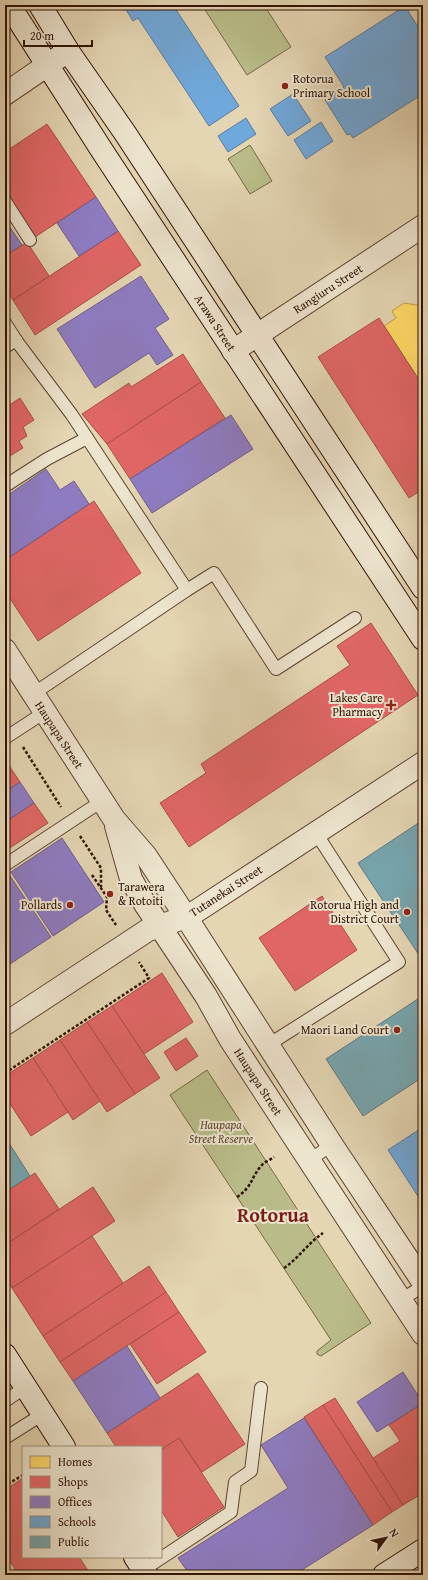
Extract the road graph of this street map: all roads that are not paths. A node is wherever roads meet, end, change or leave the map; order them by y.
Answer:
1 (9, 5) edge
2 (40, 5) edge
3 (68, 51) junction
4 (47, 65) junction
5 (5, 94) edge
6 (5, 201) edge
7 (423, 226) edge
8 (30, 240) dead end
9 (5, 323) edge
10 (259, 335) junction
11 (16, 340) junction
12 (5, 348) edge
13 (233, 351) junction
14 (87, 438) junction
15 (5, 486) edge
16 (423, 588) edge
17 (187, 590) junction
18 (355, 618) dead end
19 (423, 639) edge
20 (5, 650) edge
21 (39, 703) junction
22 (9, 735) edge
23 (423, 763) edge
24 (102, 801) junction
25 (114, 819) junction
26 (316, 833) junction
27 (5, 865) edge
28 (186, 917) junction
29 (159, 926) junction
30 (5, 1024) edge
31 (268, 1045) junction
32 (332, 1145) junction
33 (309, 1160) junction
34 (423, 1282) edge
35 (423, 1286) edge
36 (401, 1300) junction
37 (423, 1334) edge
38 (5, 1355) edge
39 (26, 1387) junction
40 (261, 1388) dead end
41 (5, 1401) edge
42 (43, 1414) junction
43 (5, 1438) edge
44 (63, 1446) edge
45 (423, 1550) edge
46 (162, 1555) edge
47 (157, 1558) edge
48 (142, 1567) edge
49 (384, 1575) edge

1 - 4 street, Arawa Street
2 - 3 street
3 - 4 street
3 - 10 street
4 - 5 street
4 - 13 street, Arawa Street
6 - 8 lane
7 - 10 street, Rangiuru Street
9 - 11 lane
10 - 13 street, Rangiuru Street
10 - 16 street
11 - 12 lane
11 - 14 lane
13 - 19 street, Arawa Street
14 - 15 lane
14 - 17 lane
17 - 18 lane
17 - 21 lane
20 - 21 street, Haupapa Street
21 - 22 lane
21 - 24 street, Haupapa Street
23 - 26 street, Tutanekai Street
24 - 25 street, Haupapa Street
24 - 27 lane
25 - 28 street, Haupapa Street
25 - 29 street, Haupapa Street
26 - 28 street, Tutanekai Street
26 - 31 lane
28 - 29 street, Tutanekai Street
28 - 31 street, Haupapa Street
29 - 30 street, Tutanekai Street
29 - 33 street, Haupapa Street
31 - 32 street, Haupapa Street
32 - 33 lane
32 - 34 street, Haupapa Street
33 - 36 street, Haupapa Street
35 - 36 lane
36 - 37 street, Haupapa Street
38 - 39 street
39 - 41 lane
39 - 42 street
40 - 46 lane
42 - 43 lane
42 - 44 street
45 - 49 street
47 - 48 lane

